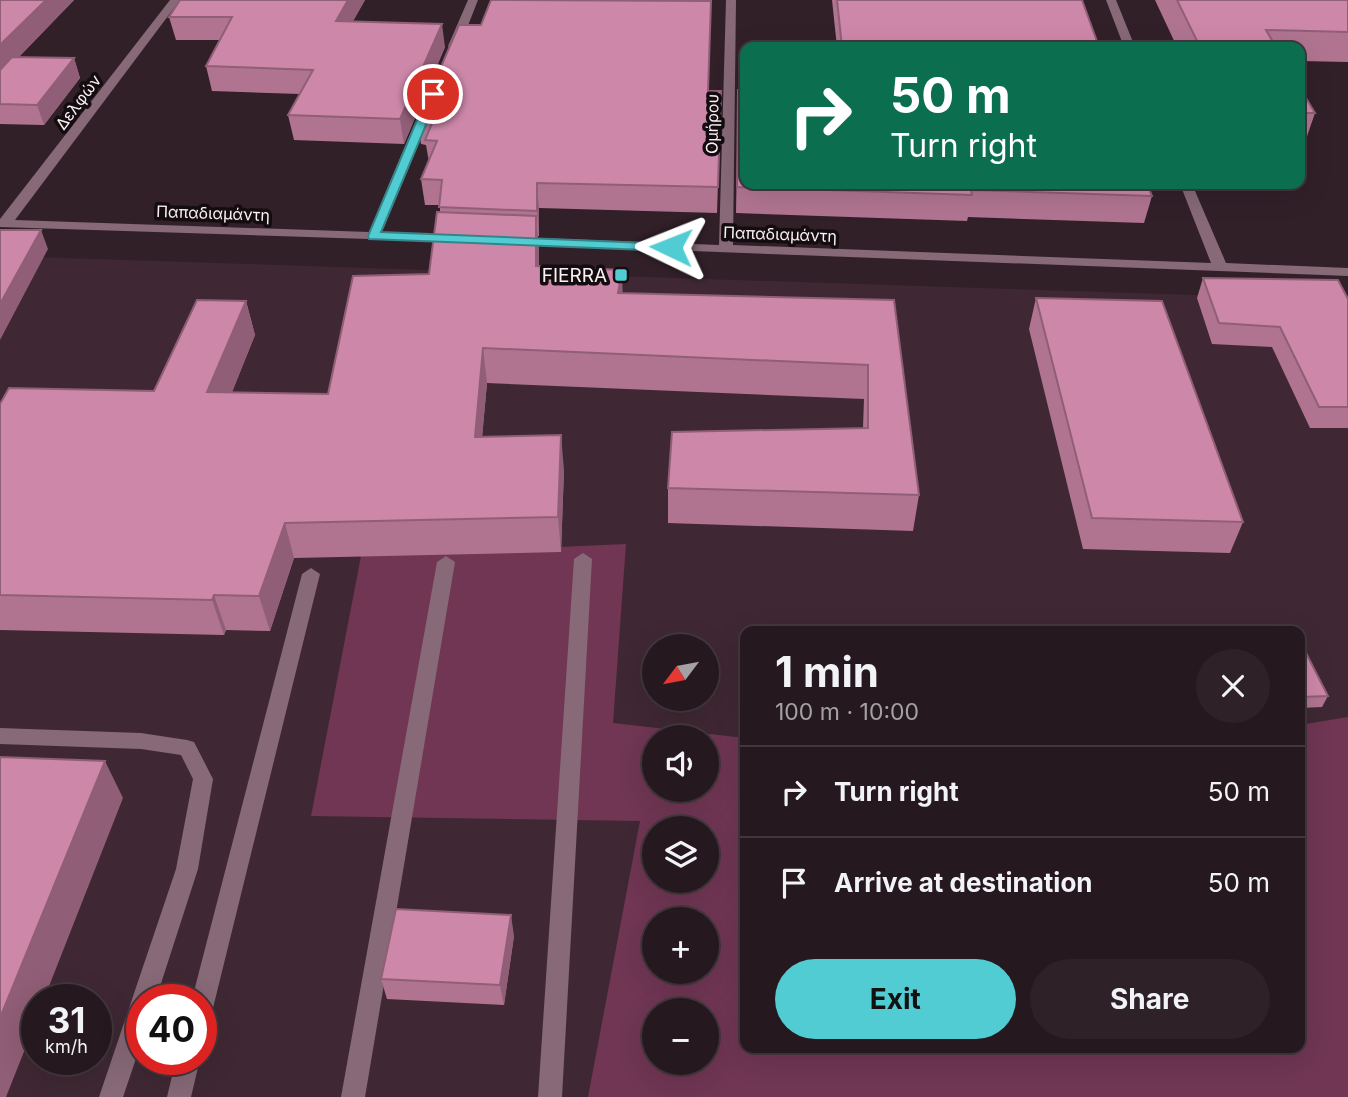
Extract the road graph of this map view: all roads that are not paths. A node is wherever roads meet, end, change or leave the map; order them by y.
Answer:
1 (175, 0) edge
2 (473, 0) edge
3 (731, 0) edge
4 (1111, 0) edge
5 (1128, 42) edge
6 (447, 62) edge
7 (431, 99) edge
8 (1188, 189) edge
9 (3, 223) edge
10 (374, 236) junction
11 (468, 240) edge
12 (496, 241) edge
13 (726, 250) junction
14 (1221, 269) junction
15 (1348, 272) edge
16 (583, 559) dead end
17 (446, 562) dead end
18 (311, 575) dead end
19 (0, 736) edge
20 (149, 984) edge
21 (207, 984) edge
22 (126, 1052) edge
23 (184, 1075) edge
24 (111, 1097) edge
25 (179, 1097) edge
26 (353, 1097) edge
27 (550, 1097) edge

1 - 9 street, Δελφών
2 - 6 street
3 - 13 street, Ομήρου
4 - 5 street
7 - 10 street
8 - 14 street
9 - 10 street, Παπαδιαμάντη
10 - 11 street, Παπαδιαμάντη
12 - 13 street, Παπαδιαμάντη
13 - 14 street, Παπαδιαμάντη
14 - 15 street, Παπαδιαμάντη
16 - 27 street
17 - 26 street
18 - 21 street
19 - 20 street
22 - 24 street
23 - 25 street

